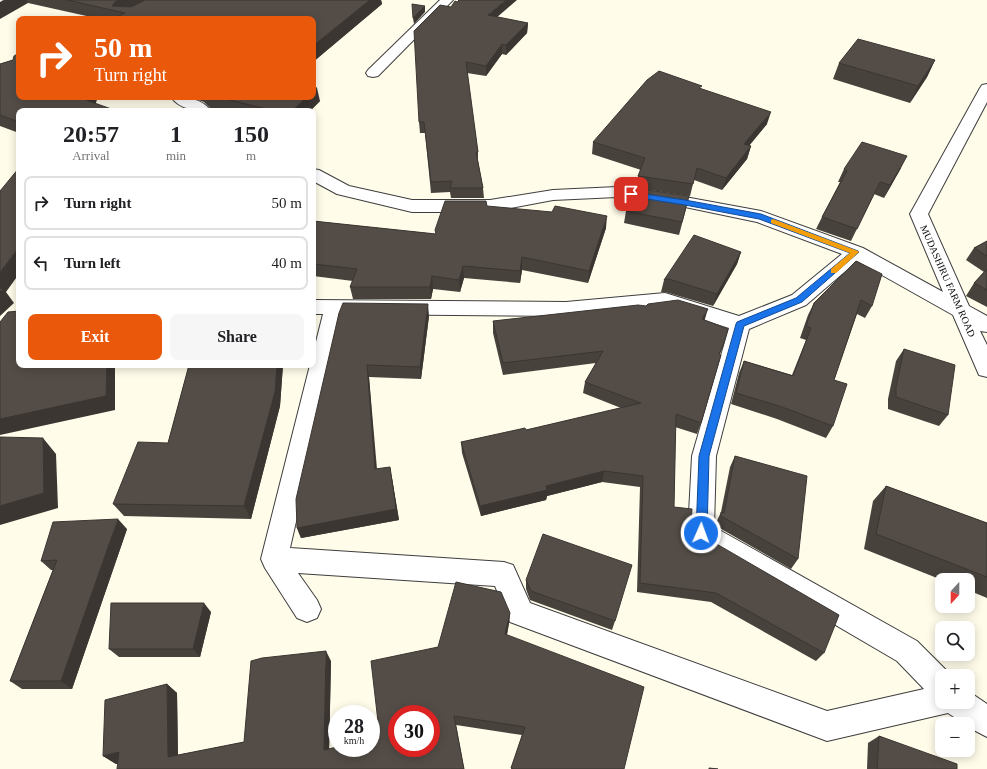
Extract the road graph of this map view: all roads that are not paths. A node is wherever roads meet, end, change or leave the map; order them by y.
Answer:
1 (447, 0) edge
2 (373, 73) dead end
3 (987, 88) edge
4 (184, 100) edge
5 (198, 108) edge
6 (316, 176) edge
7 (856, 252) junction
8 (324, 307) edge
9 (964, 313) junction
10 (740, 324) junction
11 (987, 325) edge
12 (316, 347) edge
13 (312, 368) edge
14 (987, 369) edge
15 (274, 558) junction
16 (307, 609) dead end
17 (935, 680) edge
18 (935, 702) edge
19 (968, 709) edge
20 (987, 722) edge

1 - 2 street
3 - 9 street, MUDASHIRU FARM ROAD
4 - 5 street
6 - 7 street
7 - 9 street
7 - 10 street
8 - 10 street
8 - 12 street
9 - 11 street
9 - 14 street, MUDASHIRU FARM ROAD
10 - 17 street
13 - 15 street
15 - 16 street
15 - 18 street
19 - 20 street

